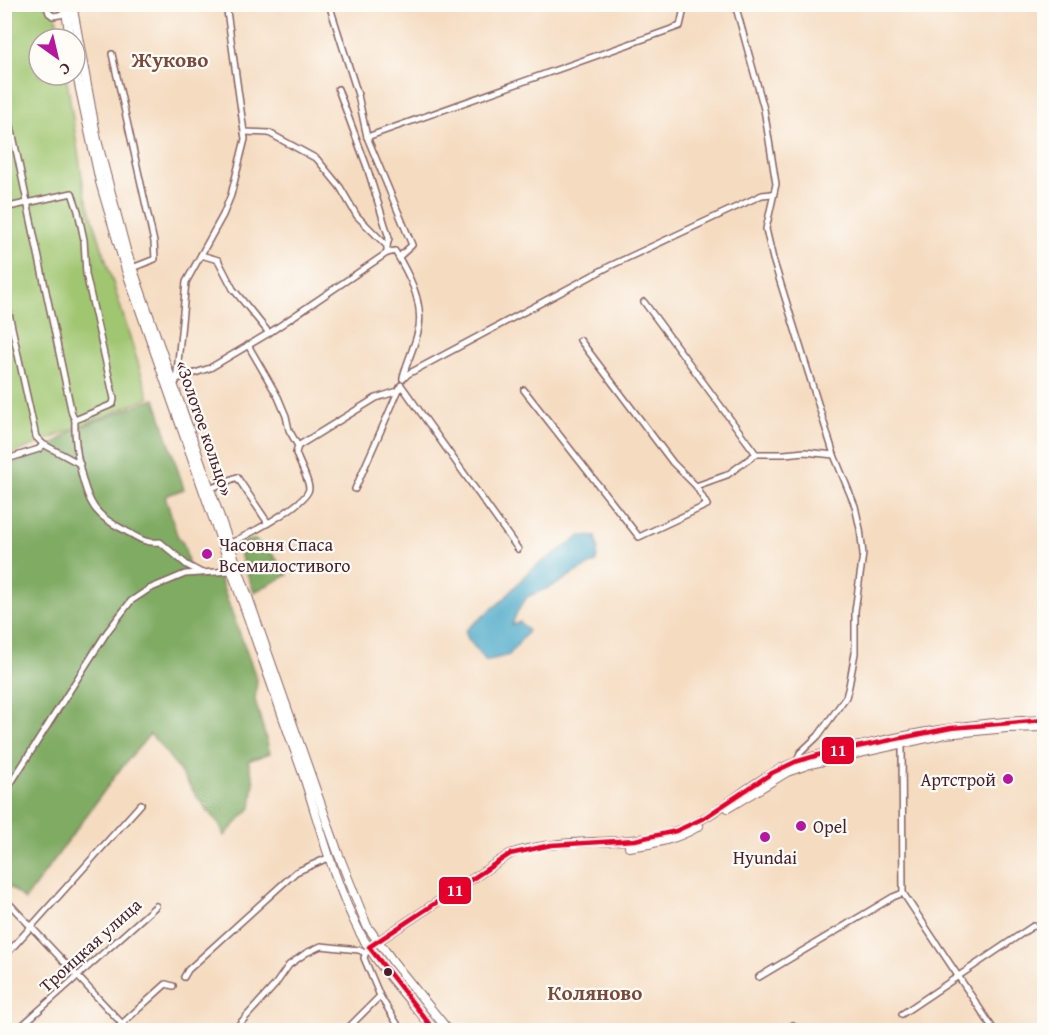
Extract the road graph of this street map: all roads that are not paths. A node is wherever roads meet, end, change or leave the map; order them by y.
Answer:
1 (46, 4) edge
2 (72, 4) edge
3 (226, 4) edge
4 (329, 4) edge
5 (686, 4) edge
6 (735, 4) edge
7 (66, 9) edge
8 (68, 27) edge
9 (112, 54) dead end
10 (79, 87) edge
11 (338, 89) dead end
12 (4, 93) edge
13 (244, 132) junction
14 (367, 137) junction
15 (772, 194) junction
16 (28, 203) junction
17 (4, 208) edge
18 (387, 249) junction
19 (201, 255) junction
20 (399, 257) junction
21 (132, 268) junction
22 (4, 291) edge
23 (644, 302) dead end
24 (269, 333) junction
25 (580, 340) dead end
26 (248, 345) junction
27 (177, 379) junction
28 (401, 385) junction
29 (524, 390) dead end
30 (173, 396) junction
31 (75, 420) junction
32 (43, 444) junction
33 (298, 446) junction
34 (756, 453) junction
35 (834, 455) junction
36 (4, 460) edge
37 (80, 464) junction
38 (696, 486) junction
39 (355, 489) dead end
40 (209, 490) junction
41 (268, 523) junction
42 (229, 544) junction
43 (518, 549) dead end
44 (231, 571) junction
45 (200, 572) junction
46 (1044, 720) edge
47 (1044, 727) edge
48 (902, 742) junction
49 (798, 764) junction
50 (4, 794) edge
51 (141, 804) dead end
52 (334, 858) junction
53 (903, 893) junction
54 (4, 898) edge
55 (156, 906) dead end
56 (33, 927) junction
57 (1044, 927) edge
58 (379, 943) junction
59 (369, 950) junction
60 (4, 957) edge
61 (77, 976) junction
62 (957, 976) junction
63 (184, 977) dead end
64 (759, 977) dead end
65 (173, 986) dead end
66 (380, 996) junction
67 (902, 1014) dead end
68 (122, 1024) junction
69 (17, 1030) edge
70 (115, 1030) edge
71 (128, 1030) edge
72 (234, 1030) edge
73 (346, 1030) edge
74 (401, 1030) edge
75 (434, 1030) edge
76 (448, 1030) edge
77 (994, 1030) edge

1 - 7 street
2 - 21 main road, «Золотое кольцо»
3 - 13 street
4 - 14 street
5 - 14 street
6 - 15 street
7 - 8 main road
9 - 21 street
10 - 30 main road, «Золотое кольцо»
11 - 18 street
12 - 16 street
13 - 18 street
13 - 19 street
14 - 20 street
15 - 28 street
15 - 35 street
16 - 17 street
16 - 31 street
16 - 31 street
18 - 20 street
18 - 24 street
19 - 24 street
19 - 27 street
20 - 28 street
21 - 30 main road, «Золотое кольцо»
22 - 32 street
23 - 34 street
24 - 26 street
25 - 38 street
26 - 27 street
26 - 33 street
27 - 30 street
28 - 33 street
28 - 39 street
28 - 43 street
29 - 38 street
30 - 40 main road, «Золотое кольцо»
30 - 44 main road, «Золотое кольцо»
31 - 37 street
32 - 36 street
32 - 37 street
33 - 41 street
34 - 35 street
34 - 38 street
35 - 49 street
37 - 45 street
40 - 41 street
40 - 42 main road, «Золотое кольцо»
41 - 42 street
42 - 52 main road, «Золотое кольцо»
44 - 45 street
44 - 52 main road, «Золотое кольцо»
45 - 50 street
46 - 49 main road
47 - 48 main road
48 - 49 main road
48 - 53 street
49 - 58 main road
51 - 56 street
52 - 58 main road
52 - 59 main road
52 - 63 street
53 - 62 street
53 - 64 street
54 - 56 street
55 - 61 street, Троицкая улица
56 - 60 street
56 - 61 street
57 - 62 street
58 - 59 main road
58 - 76 main road
59 - 66 street
59 - 72 street
59 - 75 main road
61 - 68 street
61 - 69 street, Троицкая улица
62 - 67 street
62 - 77 street
65 - 68 street
66 - 73 street
66 - 74 street
68 - 70 street
68 - 71 street

